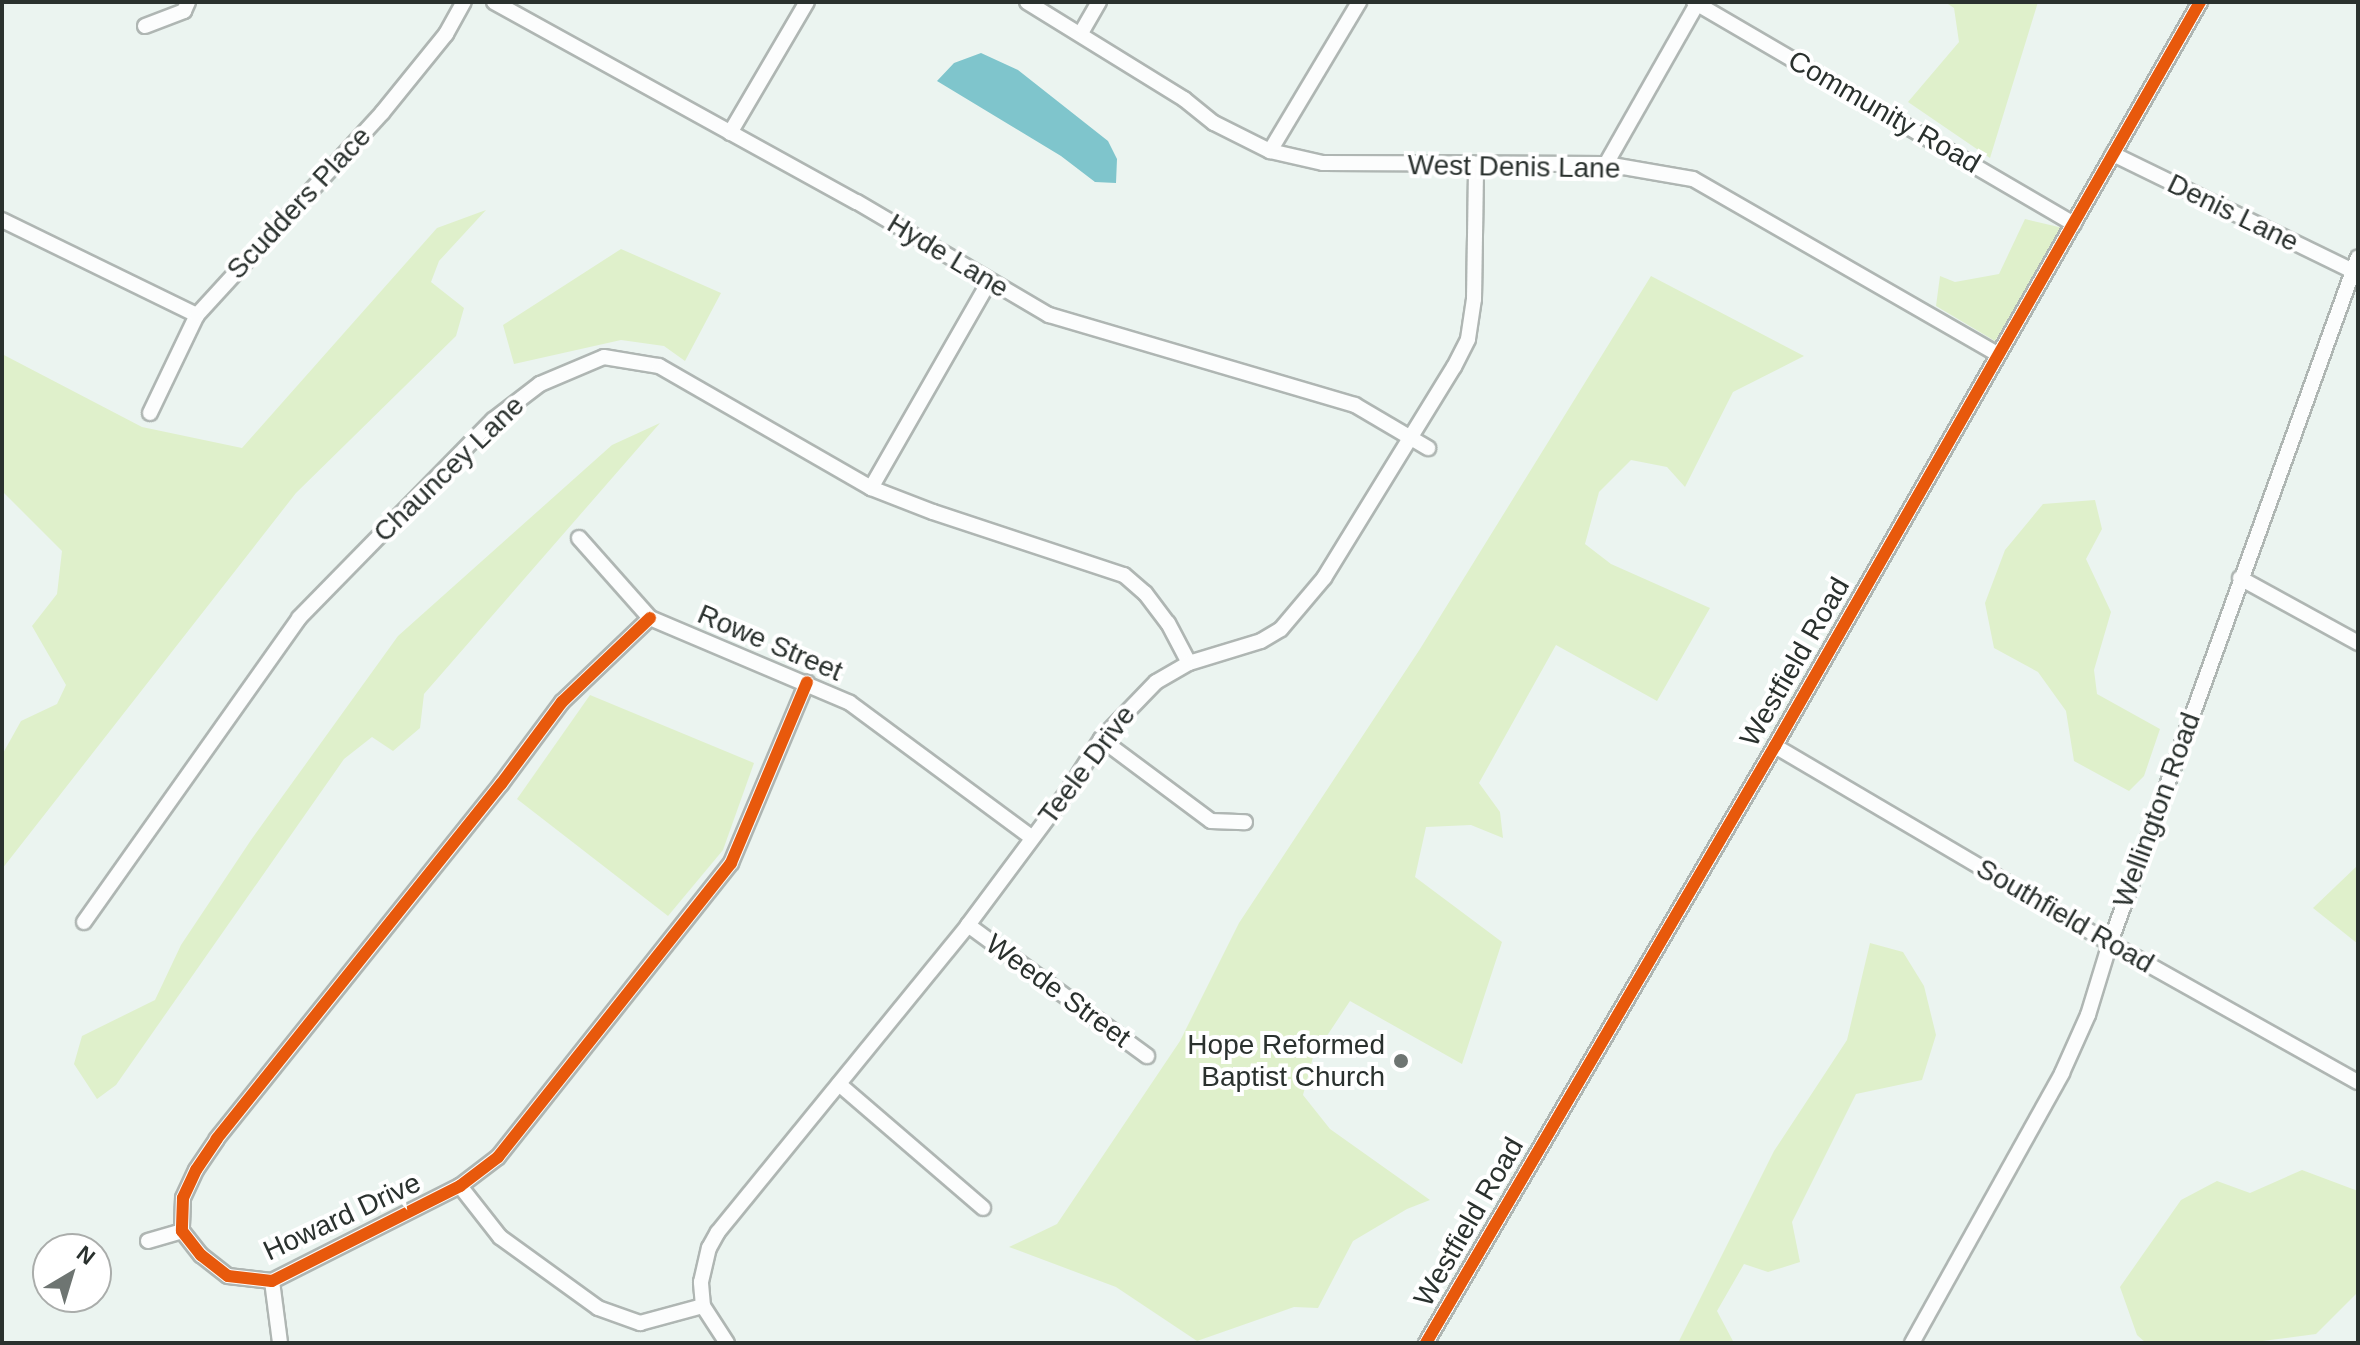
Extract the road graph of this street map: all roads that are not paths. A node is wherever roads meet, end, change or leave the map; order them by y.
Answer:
1 (188, 2) edge
2 (464, 2) edge
3 (494, 2) edge
4 (807, 2) edge
5 (1027, 2) edge
6 (1099, 2) edge
7 (1359, 2) edge
8 (2200, 2) edge
9 (1696, 3) edge
10 (145, 26) dead end
11 (1081, 33) junction
12 (730, 133) junction
13 (1270, 151) junction
14 (2113, 154) junction
15 (1606, 164) junction
16 (1476, 166) junction
17 (2, 220) edge
18 (2074, 224) junction
19 (2358, 257) edge
20 (2353, 271) junction
21 (989, 282) junction
22 (197, 315) junction
23 (1997, 354) junction
24 (150, 413) dead end
25 (1411, 437) junction
26 (1428, 448) dead end
27 (871, 488) junction
28 (579, 538) dead end
29 (2240, 578) junction
30 (650, 618) junction
31 (2358, 643) edge
32 (1189, 663) junction
33 (807, 682) junction
34 (1101, 739) junction
35 (1775, 746) junction
36 (1245, 822) dead end
37 (1031, 837) junction
38 (84, 922) dead end
39 (968, 925) junction
40 (2110, 943) junction
41 (1147, 1056) dead end
42 (2358, 1082) edge
43 (839, 1084) junction
44 (460, 1186) junction
45 (983, 1208) dead end
46 (182, 1231) junction
47 (148, 1241) dead end
48 (272, 1281) junction
49 (703, 1306) junction
50 (280, 1343) edge
51 (727, 1343) edge
52 (1426, 1343) edge
53 (1912, 1343) edge

1 - 10 street
2 - 22 street, Scudders Place
3 - 12 street, Hyde Lane
4 - 12 street
5 - 11 street, West Denis Lane
6 - 11 street
7 - 13 street
8 - 14 street, Westfield Road
9 - 15 street
9 - 18 street, Community Road
11 - 13 street, West Denis Lane
12 - 21 street, Hyde Lane
13 - 16 street, West Denis Lane
14 - 18 street, Westfield Road
14 - 20 street, Denis Lane
15 - 16 street, West Denis Lane
15 - 23 street, West Denis Lane
16 - 25 street, Teele Drive
17 - 22 street
18 - 23 street, Westfield Road
19 - 20 street, Wellington Road
20 - 29 street, Wellington Road
21 - 25 street, Hyde Lane
21 - 27 street
22 - 24 street, Scudders Place
23 - 35 street, Westfield Road
25 - 26 street, Hyde Lane
25 - 32 street, Teele Drive
27 - 32 street, Chauncey Lane
27 - 38 street, Chauncey Lane
28 - 30 street, Rowe Street
29 - 31 street
29 - 40 street, Wellington Road
30 - 33 street, Rowe Street
30 - 46 street
32 - 34 street, Teele Drive
33 - 37 street, Rowe Street
33 - 44 street, Howard Drive
34 - 36 street
34 - 37 street, Teele Drive
35 - 40 street, Southfield Road
35 - 52 street, Westfield Road
37 - 39 street, Teele Drive
39 - 41 street, Weede Street
39 - 43 street, Teele Drive
40 - 42 street, Southfield Road
40 - 53 street, Wellington Road
43 - 45 street
43 - 49 street, Teele Drive
44 - 48 street, Howard Drive
44 - 49 street
46 - 47 street
46 - 48 street, Howard Drive
48 - 50 street
49 - 51 street

